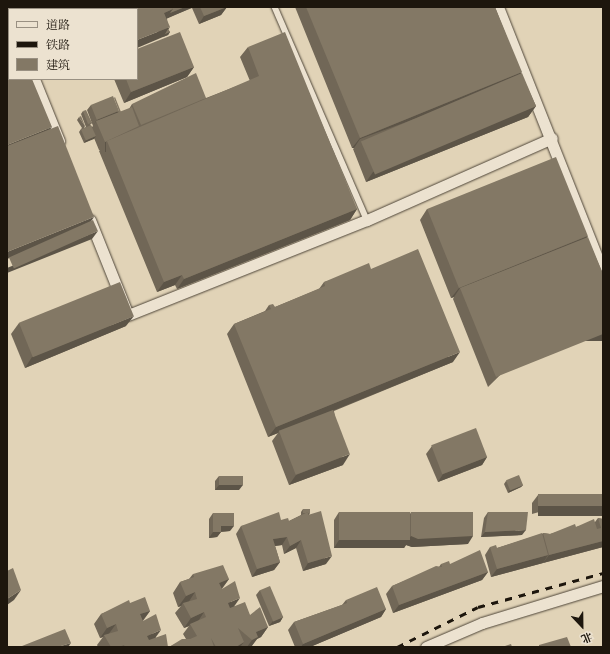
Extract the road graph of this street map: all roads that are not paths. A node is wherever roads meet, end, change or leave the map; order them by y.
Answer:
1 (275, 7) edge
2 (498, 7) edge
3 (34, 80) edge
4 (552, 138) junction
5 (63, 153) edge
6 (87, 212) edge
7 (367, 220) junction
8 (603, 272) edge
9 (603, 586) edge
10 (426, 647) edge

1 - 7 lane
2 - 4 street
3 - 5 street
4 - 7 street
4 - 8 street
6 - 7 street
9 - 10 street

